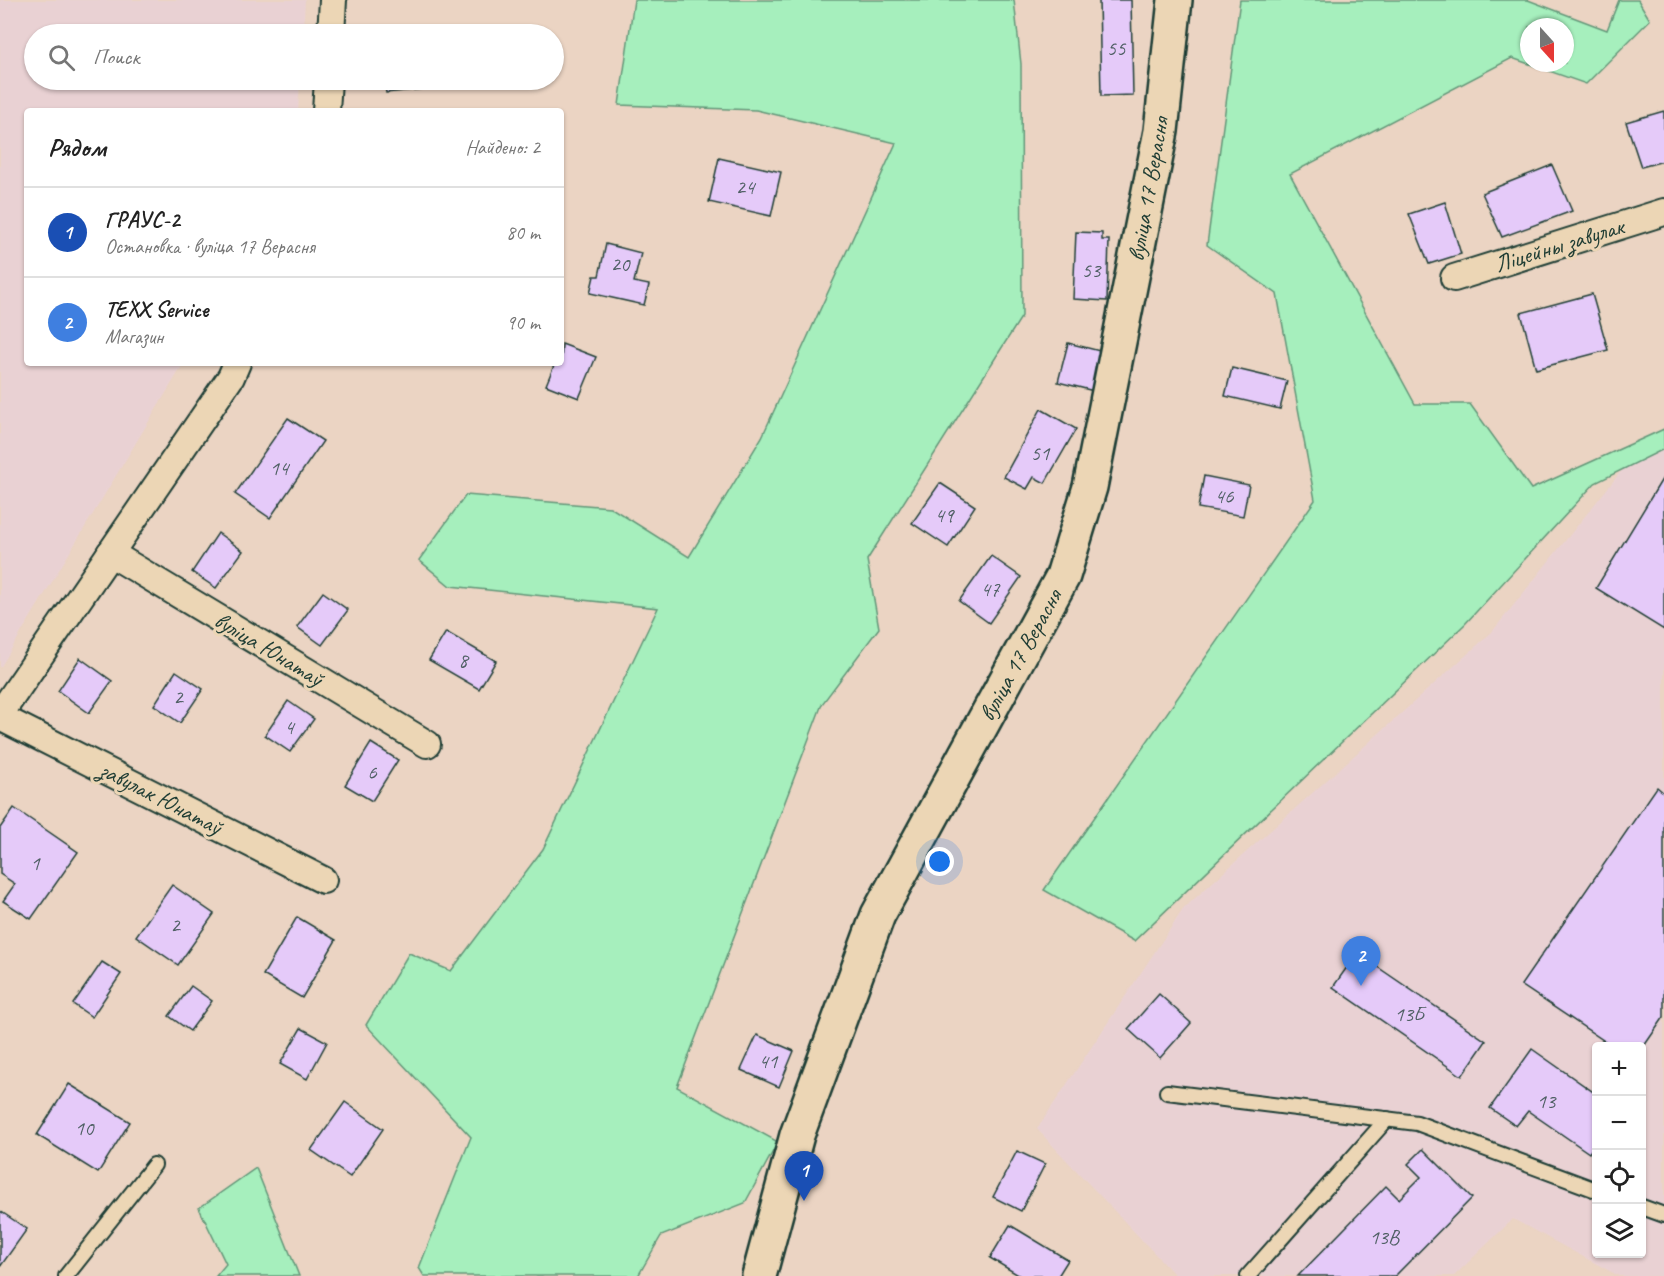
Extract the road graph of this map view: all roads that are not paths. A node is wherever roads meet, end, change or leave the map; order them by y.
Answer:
1 (333, 0) edge
2 (1175, 0) edge
3 (332, 24) edge
4 (327, 90) edge
5 (326, 108) edge
6 (1664, 212) edge
7 (1454, 278) dead end
8 (236, 366) edge
9 (110, 553) junction
10 (0, 716) edge
11 (427, 744) dead end
12 (323, 880) dead end
13 (1167, 1092) dead end
14 (1387, 1119) junction
15 (154, 1165) dead end
16 (1592, 1188) edge
17 (1646, 1209) edge
18 (1664, 1215) edge
19 (66, 1276) edge
20 (759, 1276) edge
21 (1248, 1276) edge

1 - 3 street
2 - 20 street, вуліца 17 Верасня
4 - 5 street
6 - 7 street, Ліцейны завулак
8 - 9 street
9 - 10 street
9 - 11 street, вуліца Юнатаў
10 - 12 street, завулак Юнатаў
13 - 14 lane
14 - 16 lane
14 - 21 lane
15 - 19 lane
17 - 18 lane

